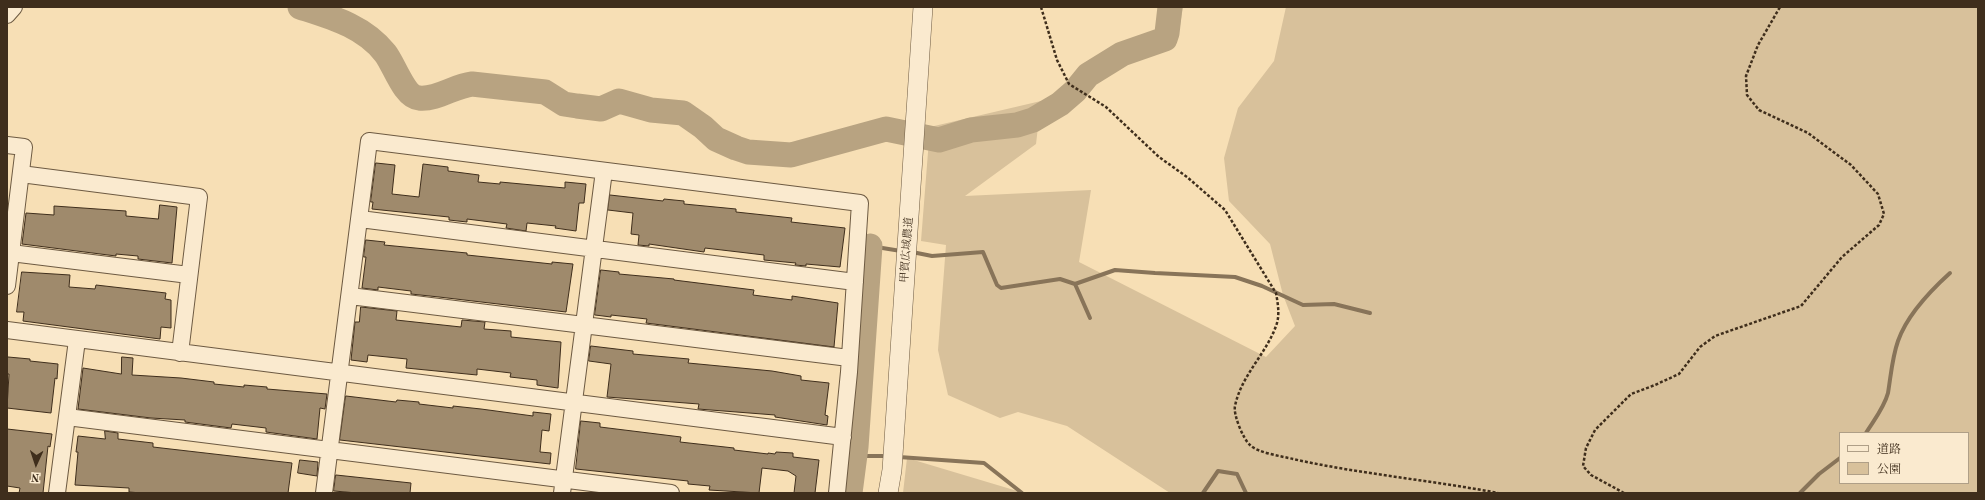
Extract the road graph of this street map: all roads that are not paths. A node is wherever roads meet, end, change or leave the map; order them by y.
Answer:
1 (14, 7) edge
2 (923, 7) edge
3 (7, 15) edge
4 (7, 145) edge
5 (604, 171) junction
6 (21, 174) junction
7 (360, 219) junction
8 (594, 248) junction
9 (11, 252) junction
10 (189, 275) junction
11 (855, 282) junction
12 (7, 286) edge
13 (350, 296) junction
14 (583, 325) junction
15 (7, 330) edge
16 (77, 340) junction
17 (180, 353) junction
18 (849, 358) junction
19 (340, 373) junction
20 (573, 402) junction
21 (67, 416) junction
22 (843, 437) junction
23 (330, 449) junction
24 (563, 486) edge
25 (57, 493) edge
26 (324, 493) edge
27 (670, 493) edge
28 (837, 493) edge
29 (888, 493) edge

1 - 3 street
2 - 29 street, 甲賀広域農道
4 - 6 street
5 - 7 street
5 - 8 street
5 - 11 street
6 - 9 street
6 - 10 street
7 - 8 street
7 - 13 street
8 - 11 street
8 - 14 street
9 - 10 street
9 - 12 street
10 - 17 street
11 - 18 street
13 - 14 street
13 - 19 street
14 - 18 street
14 - 20 street
15 - 16 street
16 - 17 street
16 - 21 street
17 - 19 street
18 - 22 street
19 - 20 street
19 - 23 street
20 - 22 street
20 - 24 street
21 - 23 street
21 - 25 street
22 - 28 street
23 - 24 street
23 - 26 street
24 - 27 street

